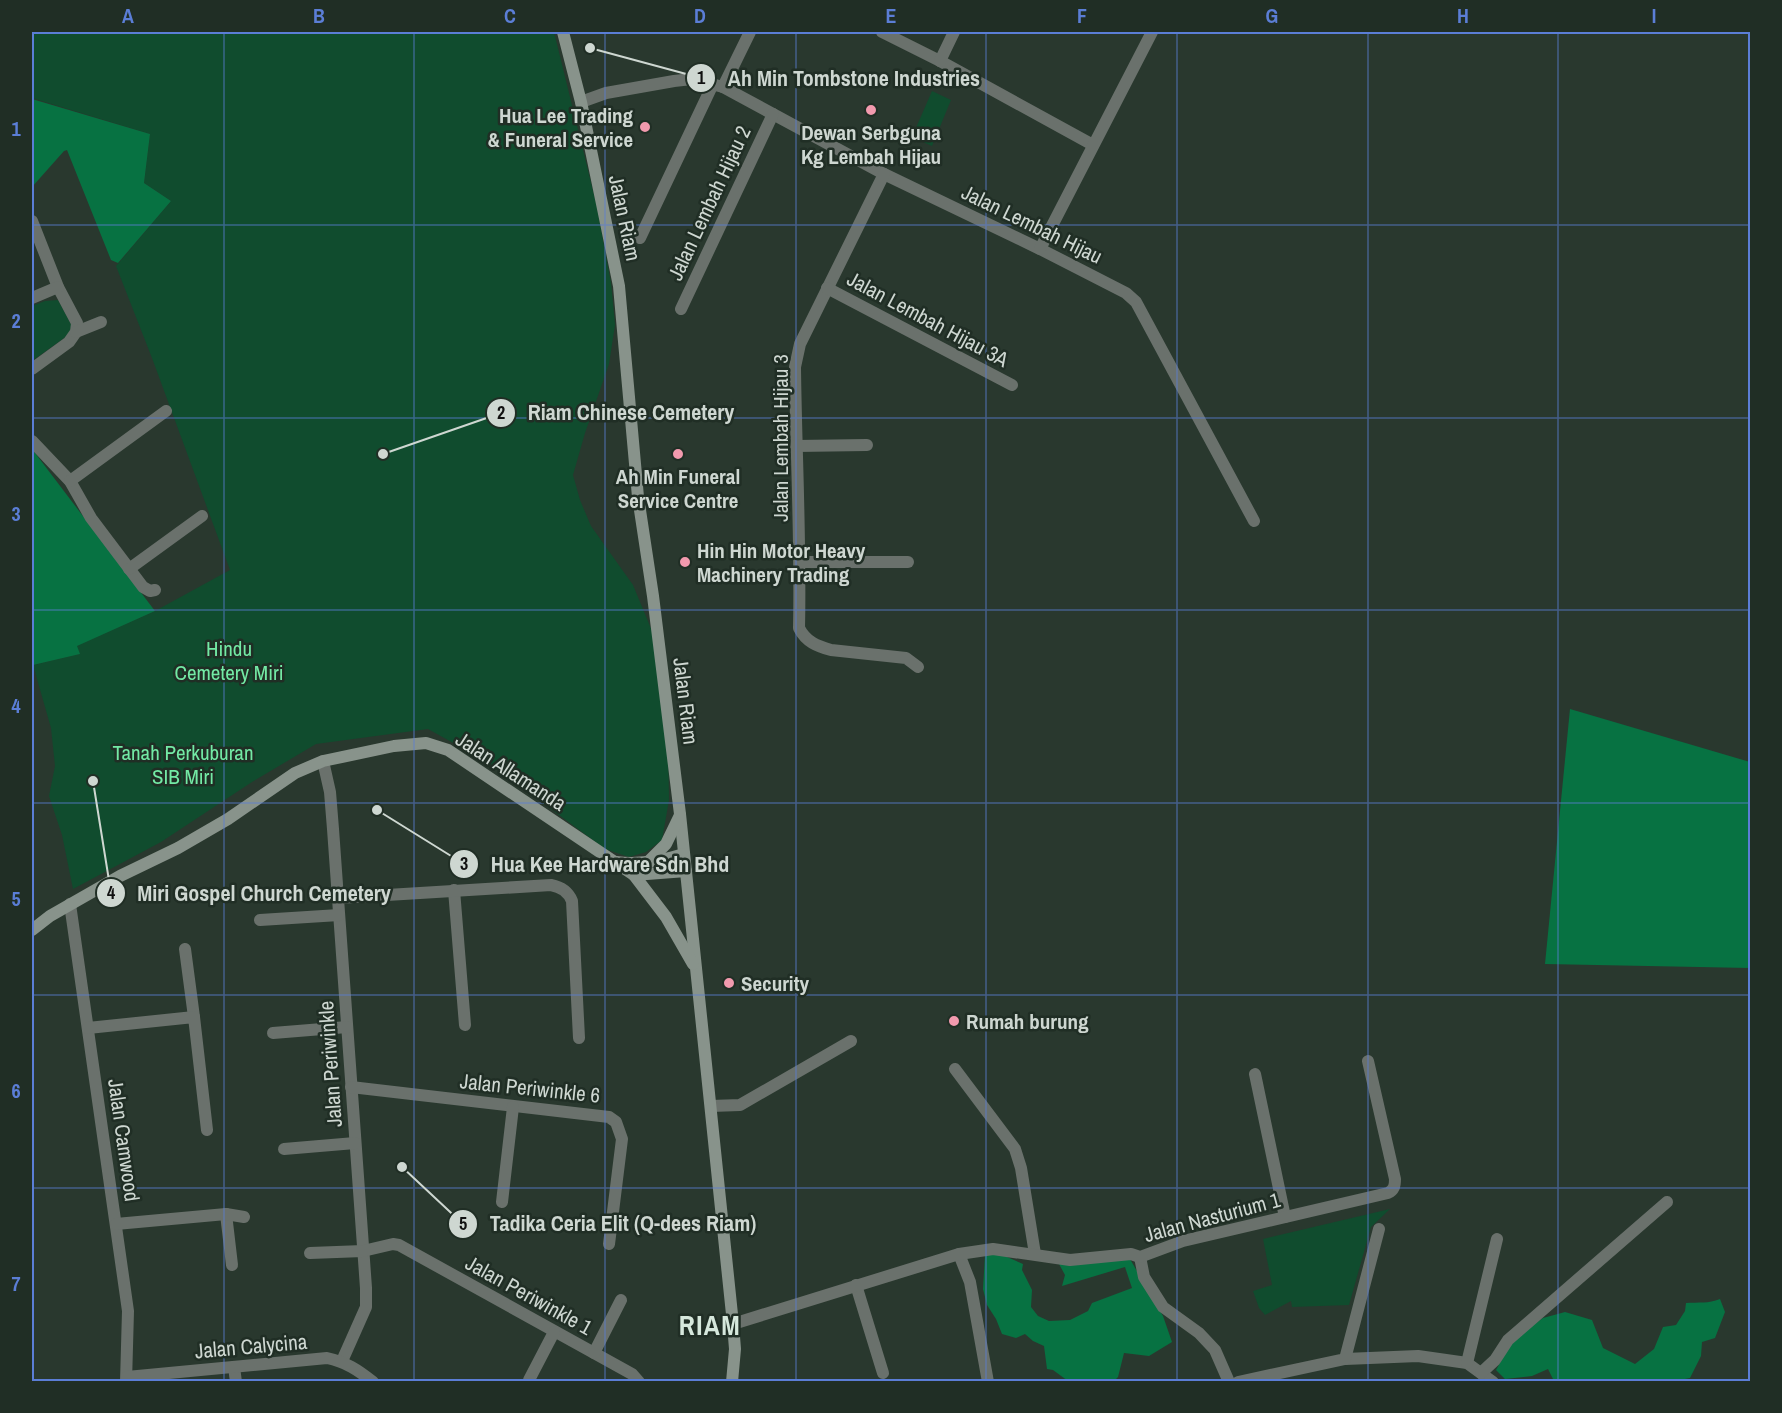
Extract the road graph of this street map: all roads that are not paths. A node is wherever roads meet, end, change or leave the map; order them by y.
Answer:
1 (563, 32) edge
2 (750, 32) edge
3 (882, 32) edge
4 (954, 32) edge
5 (1148, 33) edge
6 (940, 61) junction
7 (718, 85) junction
8 (581, 102) junction
9 (773, 114) junction
10 (1093, 145) junction
11 (884, 174) junction
12 (32, 221) edge
13 (640, 238) dead end
14 (1040, 249) junction
15 (58, 287) junction
16 (827, 288) junction
17 (32, 298) edge
18 (681, 309) dead end
19 (100, 322) dead end
20 (76, 332) junction
21 (32, 369) edge
22 (1012, 384) dead end
23 (166, 411) dead end
24 (32, 441) edge
25 (867, 445) dead end
26 (796, 446) junction
27 (70, 481) junction
28 (202, 516) dead end
29 (1254, 521) dead end
30 (800, 562) junction
31 (908, 562) dead end
32 (129, 569) junction
33 (155, 590) dead end
34 (918, 667) dead end
35 (322, 761) junction
36 (680, 814) junction
37 (684, 854) junction
38 (612, 861) junction
39 (647, 862) junction
40 (686, 871) junction
41 (634, 875) junction
42 (454, 890) junction
43 (338, 898) junction
44 (70, 904) junction
45 (339, 915) junction
46 (260, 920) dead end
47 (32, 930) edge
48 (185, 949) dead end
49 (697, 970) junction
50 (194, 1017) junction
51 (465, 1025) dead end
52 (347, 1027) junction
53 (88, 1028) junction
54 (273, 1033) dead end
55 (579, 1038) dead end
56 (851, 1041) dead end
57 (1368, 1061) dead end
58 (955, 1069) dead end
59 (1255, 1074) dead end
60 (351, 1087) junction
61 (711, 1106) junction
62 (513, 1107) junction
63 (207, 1130) dead end
64 (355, 1143) junction
65 (284, 1149) dead end
66 (502, 1202) dead end
67 (1667, 1202) dead end
68 (226, 1215) junction
69 (244, 1216) dead end
70 (1285, 1217) junction
71 (116, 1224) junction
72 (1379, 1229) dead end
73 (1497, 1239) dead end
74 (609, 1244) dead end
75 (363, 1251) junction
76 (310, 1253) dead end
77 (959, 1254) junction
78 (1035, 1254) junction
79 (1140, 1257) junction
80 (231, 1265) dead end
81 (856, 1285) junction
82 (621, 1300) dead end
83 (734, 1324) junction
84 (554, 1332) junction
85 (594, 1353) junction
86 (1345, 1359) junction
87 (342, 1361) junction
88 (1467, 1363) junction
89 (234, 1367) junction
90 (883, 1373) dead end
91 (127, 1379) edge
92 (1488, 1379) edge
93 (529, 1380) edge
94 (638, 1381) edge
95 (236, 1382) edge
96 (373, 1382) edge
97 (732, 1382) edge
98 (988, 1382) edge
99 (1229, 1382) edge
100 (1238, 1382) edge

1 - 8 main road, Jalan Riam
2 - 7 street
3 - 6 street
4 - 6 street
5 - 10 street
6 - 10 street
7 - 8 street, Jalan Lembah Hijau
7 - 9 street, Jalan Lembah Hijau
7 - 13 street
8 - 36 main road, Jalan Riam
9 - 11 street, Jalan Lembah Hijau
9 - 18 street, Jalan Lembah Hijau 2
10 - 14 street
11 - 14 street, Jalan Lembah Hijau
11 - 16 street, Jalan Lembah Hijau 3
12 - 15 street
14 - 29 street, Jalan Lembah Hijau
15 - 17 street
15 - 20 street
16 - 22 street, Jalan Lembah Hijau 3A
16 - 26 street, Jalan Lembah Hijau 3
19 - 20 street
20 - 21 street
23 - 27 street
24 - 27 street
25 - 26 street
26 - 30 street, Jalan Lembah Hijau 3
27 - 32 street
28 - 32 street
30 - 31 street
30 - 34 street, Jalan Lembah Hijau 3
32 - 33 street
35 - 38 main road, Jalan Allamanda
35 - 43 street, Jalan Periwinkle
35 - 44 main road, Jalan Allamanda
36 - 37 main road, Jalan Riam
36 - 39 main road
37 - 39 main road
37 - 40 main road, Jalan Riam
38 - 39 main road
38 - 41 main road, Jalan Allamanda
40 - 41 main road
40 - 49 main road, Jalan Riam
41 - 49 main road
42 - 43 street
42 - 51 street
42 - 55 street
43 - 45 street, Jalan Periwinkle
44 - 47 main road, Jalan Allamanda
44 - 53 street, Jalan Camwood
45 - 46 street
45 - 52 street, Jalan Periwinkle
48 - 50 street
49 - 61 main road, Jalan Riam
50 - 53 street
50 - 63 street
52 - 54 street
52 - 60 street, Jalan Periwinkle
53 - 71 street, Jalan Camwood
56 - 61 street
57 - 70 street, Jalan Nasturium 1
58 - 78 street
59 - 70 street
60 - 62 street, Jalan Periwinkle 6
60 - 64 street, Jalan Periwinkle
61 - 83 main road, Jalan Riam
62 - 66 street
62 - 74 street, Jalan Periwinkle 6
64 - 65 street
64 - 75 street, Jalan Periwinkle
67 - 92 street
68 - 69 street
68 - 71 street
68 - 80 street
70 - 79 street, Jalan Nasturium 1
71 - 91 street, Jalan Camwood
72 - 86 street
73 - 88 street
75 - 76 street, Jalan Periwinkle 1
75 - 84 street, Jalan Periwinkle 1
75 - 87 street, Jalan Periwinkle
77 - 78 street, Jalan Nasturium 1
77 - 81 street, Jalan Nasturium 1
77 - 98 street
78 - 79 street, Jalan Nasturium 1
79 - 99 street
81 - 83 street, Jalan Nasturium 1
81 - 90 street
82 - 85 street
83 - 97 main road, Jalan Riam
84 - 85 street, Jalan Periwinkle 1
84 - 93 street
85 - 94 street, Jalan Periwinkle 1
86 - 88 street
86 - 100 street
87 - 89 street, Jalan Calycina
87 - 96 street, Jalan Calycina
88 - 92 street
89 - 91 street, Jalan Calycina
89 - 95 street

